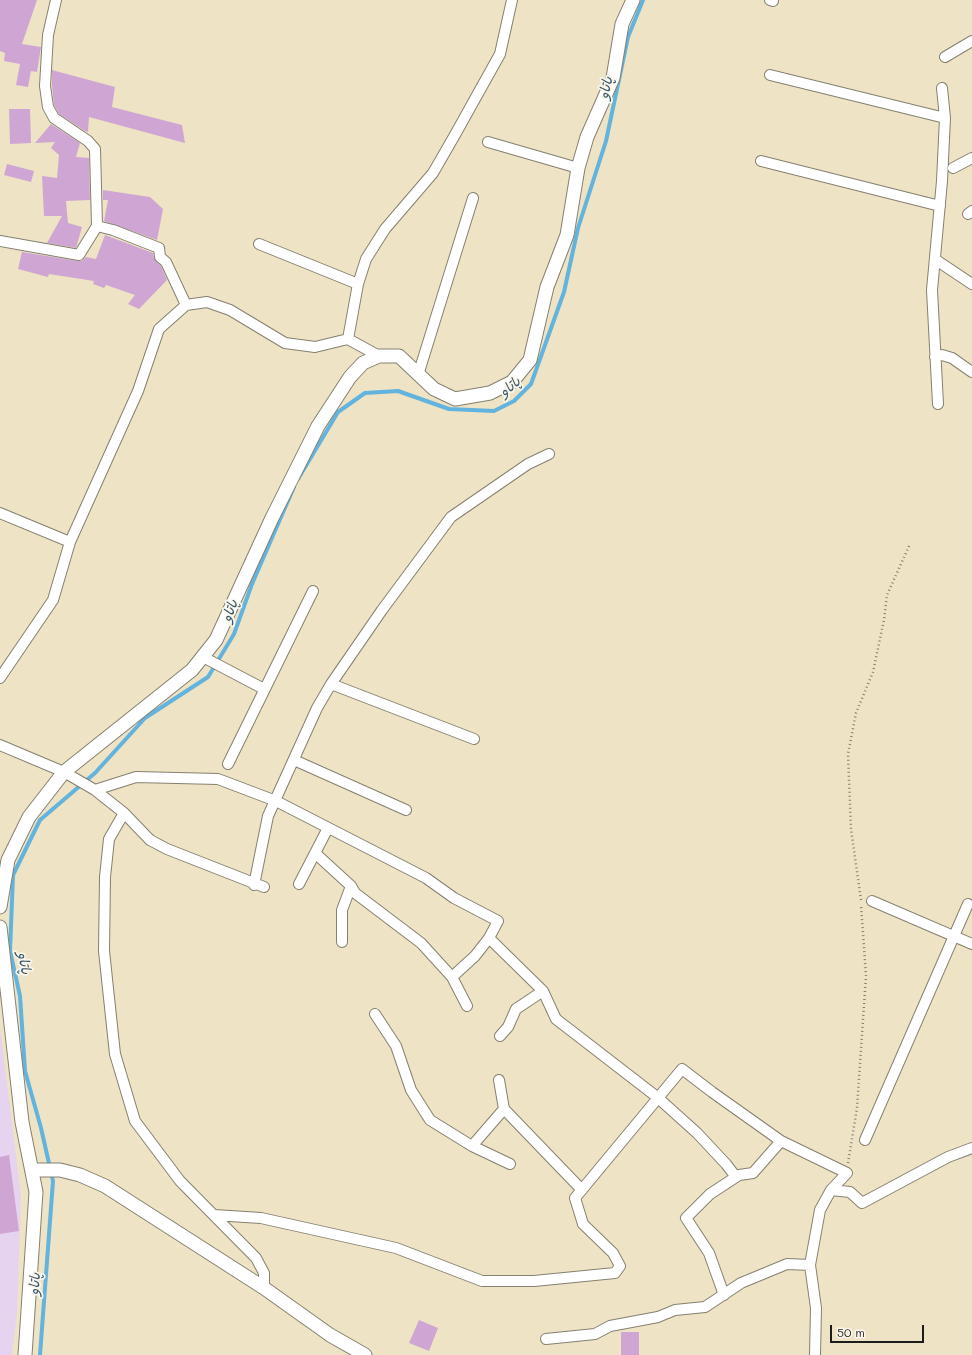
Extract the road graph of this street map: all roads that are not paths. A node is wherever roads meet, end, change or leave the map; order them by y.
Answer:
1 (56, 0) edge
2 (512, 0) edge
3 (633, 0) edge
4 (972, 41) edge
5 (945, 57) dead end
6 (770, 75) dead end
7 (942, 88) dead end
8 (945, 118) junction
9 (488, 142) dead end
10 (972, 158) edge
11 (761, 161) dead end
12 (578, 168) junction
13 (953, 168) dead end
14 (473, 198) dead end
15 (940, 206) junction
16 (97, 226) junction
17 (0, 241) edge
18 (259, 244) dead end
19 (936, 260) junction
20 (358, 284) junction
21 (972, 284) edge
22 (186, 305) junction
23 (348, 339) junction
24 (379, 356) junction
25 (935, 357) junction
26 (972, 372) edge
27 (418, 375) junction
28 (938, 404) dead end
29 (549, 454) dead end
30 (0, 513) edge
31 (70, 542) junction
32 (313, 590) dead end
33 (203, 657) junction
34 (0, 678) edge
35 (331, 684) junction
36 (264, 689) junction
37 (474, 739) dead end
38 (0, 745) edge
39 (294, 760) junction
40 (228, 764) dead end
41 (64, 772) junction
42 (95, 790) junction
43 (276, 801) junction
44 (406, 810) dead end
45 (124, 813) junction
46 (328, 828) junction
47 (315, 853) junction
48 (299, 884) dead end
49 (352, 886) junction
50 (872, 901) dead end
51 (968, 904) dead end
52 (0, 907) edge
53 (0, 927) edge
54 (954, 936) junction
55 (489, 938) junction
56 (342, 942) dead end
57 (972, 944) edge
58 (452, 977) junction
59 (543, 991) junction
60 (467, 1006) dead end
61 (375, 1014) dead end
62 (500, 1036) dead end
63 (499, 1080) dead end
64 (657, 1097) junction
65 (504, 1109) junction
66 (865, 1140) dead end
67 (781, 1141) junction
68 (472, 1146) junction
69 (972, 1148) edge
70 (510, 1164) dead end
71 (33, 1170) junction
72 (736, 1177) junction
73 (582, 1190) junction
74 (831, 1190) junction
75 (214, 1215) junction
76 (810, 1264) junction
77 (264, 1288) junction
78 (724, 1295) junction
79 (546, 1339) dead end
80 (25, 1355) edge
81 (365, 1355) edge
82 (815, 1355) edge

1 - 16 street
2 - 20 street
3 - 12 street
4 - 5 street
6 - 8 street
7 - 8 street
8 - 15 street
9 - 12 street
10 - 13 street
11 - 15 street
12 - 27 street
14 - 27 street
15 - 19 street
16 - 17 street
16 - 22 street
18 - 20 street
19 - 21 street
19 - 25 street
20 - 23 street
22 - 23 street
22 - 31 street
23 - 24 street
24 - 27 street
24 - 33 street
25 - 26 street
25 - 28 street
29 - 35 street
30 - 31 street
31 - 34 street
32 - 36 street
33 - 36 street
33 - 41 street
35 - 37 street
35 - 39 street
36 - 40 street
38 - 41 street
39 - 43 street
39 - 44 street
41 - 42 street
41 - 52 street
42 - 43 street
42 - 45 street
43 - 45 street
43 - 46 street
45 - 75 street
46 - 47 street
46 - 55 street
47 - 48 street
47 - 49 street
49 - 56 street
49 - 58 street
50 - 54 street
51 - 54 street
53 - 71 street
54 - 57 street
54 - 66 street
55 - 58 street
55 - 59 street
58 - 60 street
59 - 62 street
59 - 64 street
61 - 68 street
63 - 65 street
64 - 67 street
64 - 72 street
64 - 73 street
65 - 68 street
65 - 73 street
67 - 72 street
67 - 74 street
68 - 70 street
69 - 74 street
71 - 77 street
71 - 80 street
72 - 78 street
73 - 75 street
74 - 76 street
75 - 77 street
76 - 78 street
76 - 82 street
77 - 81 street
78 - 79 street

